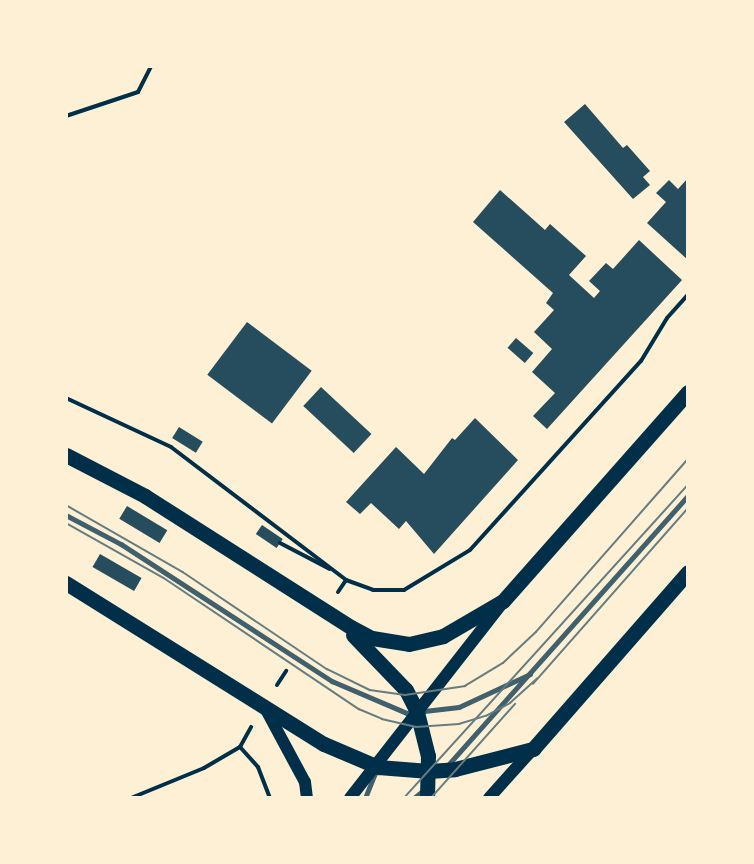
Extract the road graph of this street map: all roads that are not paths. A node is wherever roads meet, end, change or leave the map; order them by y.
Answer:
1 (688, 392) edge
2 (66, 455) edge
3 (688, 496) edge
4 (66, 515) edge
5 (688, 572) edge
6 (66, 583) edge
7 (503, 602) junction
8 (326, 611) junction
9 (530, 674) junction
10 (264, 705) junction
11 (417, 712) junction
12 (533, 748) junction
13 (378, 767) junction
14 (432, 781) edge
15 (307, 798) edge
16 (350, 798) edge
17 (365, 798) edge
18 (414, 798) edge
19 (489, 798) edge

1 - 7 main road
2 - 8 main road
3 - 9 lane
4 - 11 lane
5 - 12 main road
6 - 10 main road
7 - 8 main road
7 - 11 main road
8 - 11 main road
9 - 11 lane
9 - 14 lane
10 - 13 main road
10 - 15 main road
11 - 13 main road
11 - 14 main road
12 - 14 main road
12 - 19 main road
13 - 14 main road
13 - 16 main road
13 - 17 lane
14 - 18 lane

